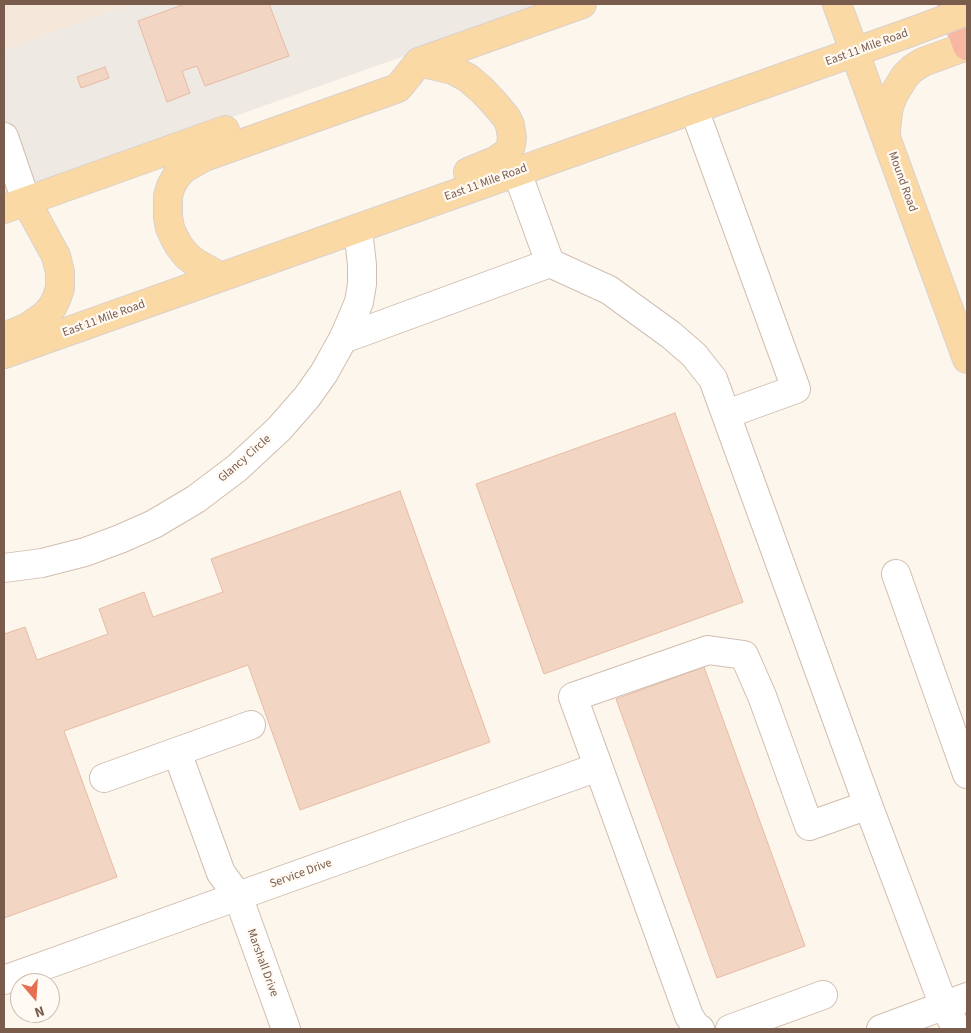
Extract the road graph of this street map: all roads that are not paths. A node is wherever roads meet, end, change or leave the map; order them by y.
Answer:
1 (837, 4) edge
2 (952, 4) edge
3 (566, 6) edge
4 (967, 11) edge
5 (967, 46) edge
6 (855, 52) junction
7 (419, 62) junction
8 (694, 110) junction
9 (4, 137) edge
10 (886, 137) junction
11 (517, 172) junction
12 (15, 205) edge
13 (403, 213) junction
14 (358, 229) junction
15 (550, 263) junction
16 (221, 277) junction
17 (4, 337) edge
18 (344, 339) junction
19 (4, 354) edge
20 (967, 360) edge
21 (727, 414) junction
22 (4, 568) edge
23 (896, 574) dead end
24 (252, 725) dead end
25 (177, 752) junction
26 (598, 767) junction
27 (967, 774) edge
28 (104, 778) dead end
29 (868, 805) junction
30 (238, 896) junction
31 (4, 980) edge
32 (823, 995) dead end
33 (956, 1011) edge
34 (783, 1020) edge
35 (286, 1029) edge
36 (700, 1029) edge
37 (730, 1029) edge
38 (881, 1029) edge

1 - 6 main road, Mound Road
2 - 5 highway
3 - 7 main road
4 - 6 main road, East 11 Mile Road, bridge
5 - 10 main road
6 - 8 main road, East 11 Mile Road
6 - 10 main road, Mound Road
7 - 12 main road
7 - 13 main road
7 - 16 main road
8 - 11 main road, East 11 Mile Road
8 - 21 street
9 - 12 street
10 - 20 main road, Mound Road
11 - 13 main road, East 11 Mile Road
11 - 15 street
12 - 17 main road
13 - 14 main road, East 11 Mile Road
14 - 16 main road, East 11 Mile Road
14 - 18 street, Glancy Circle
15 - 18 street
15 - 21 street
16 - 19 main road, East 11 Mile Road
18 - 22 street, Glancy Circle
21 - 29 street
23 - 27 street
24 - 25 street
25 - 28 street
25 - 30 street, Marshall Drive
26 - 29 street
26 - 30 street, Service Drive
26 - 36 street
29 - 33 street
30 - 31 street, Service Drive
30 - 35 street, Marshall Drive
32 - 34 street
33 - 38 street
34 - 37 street

